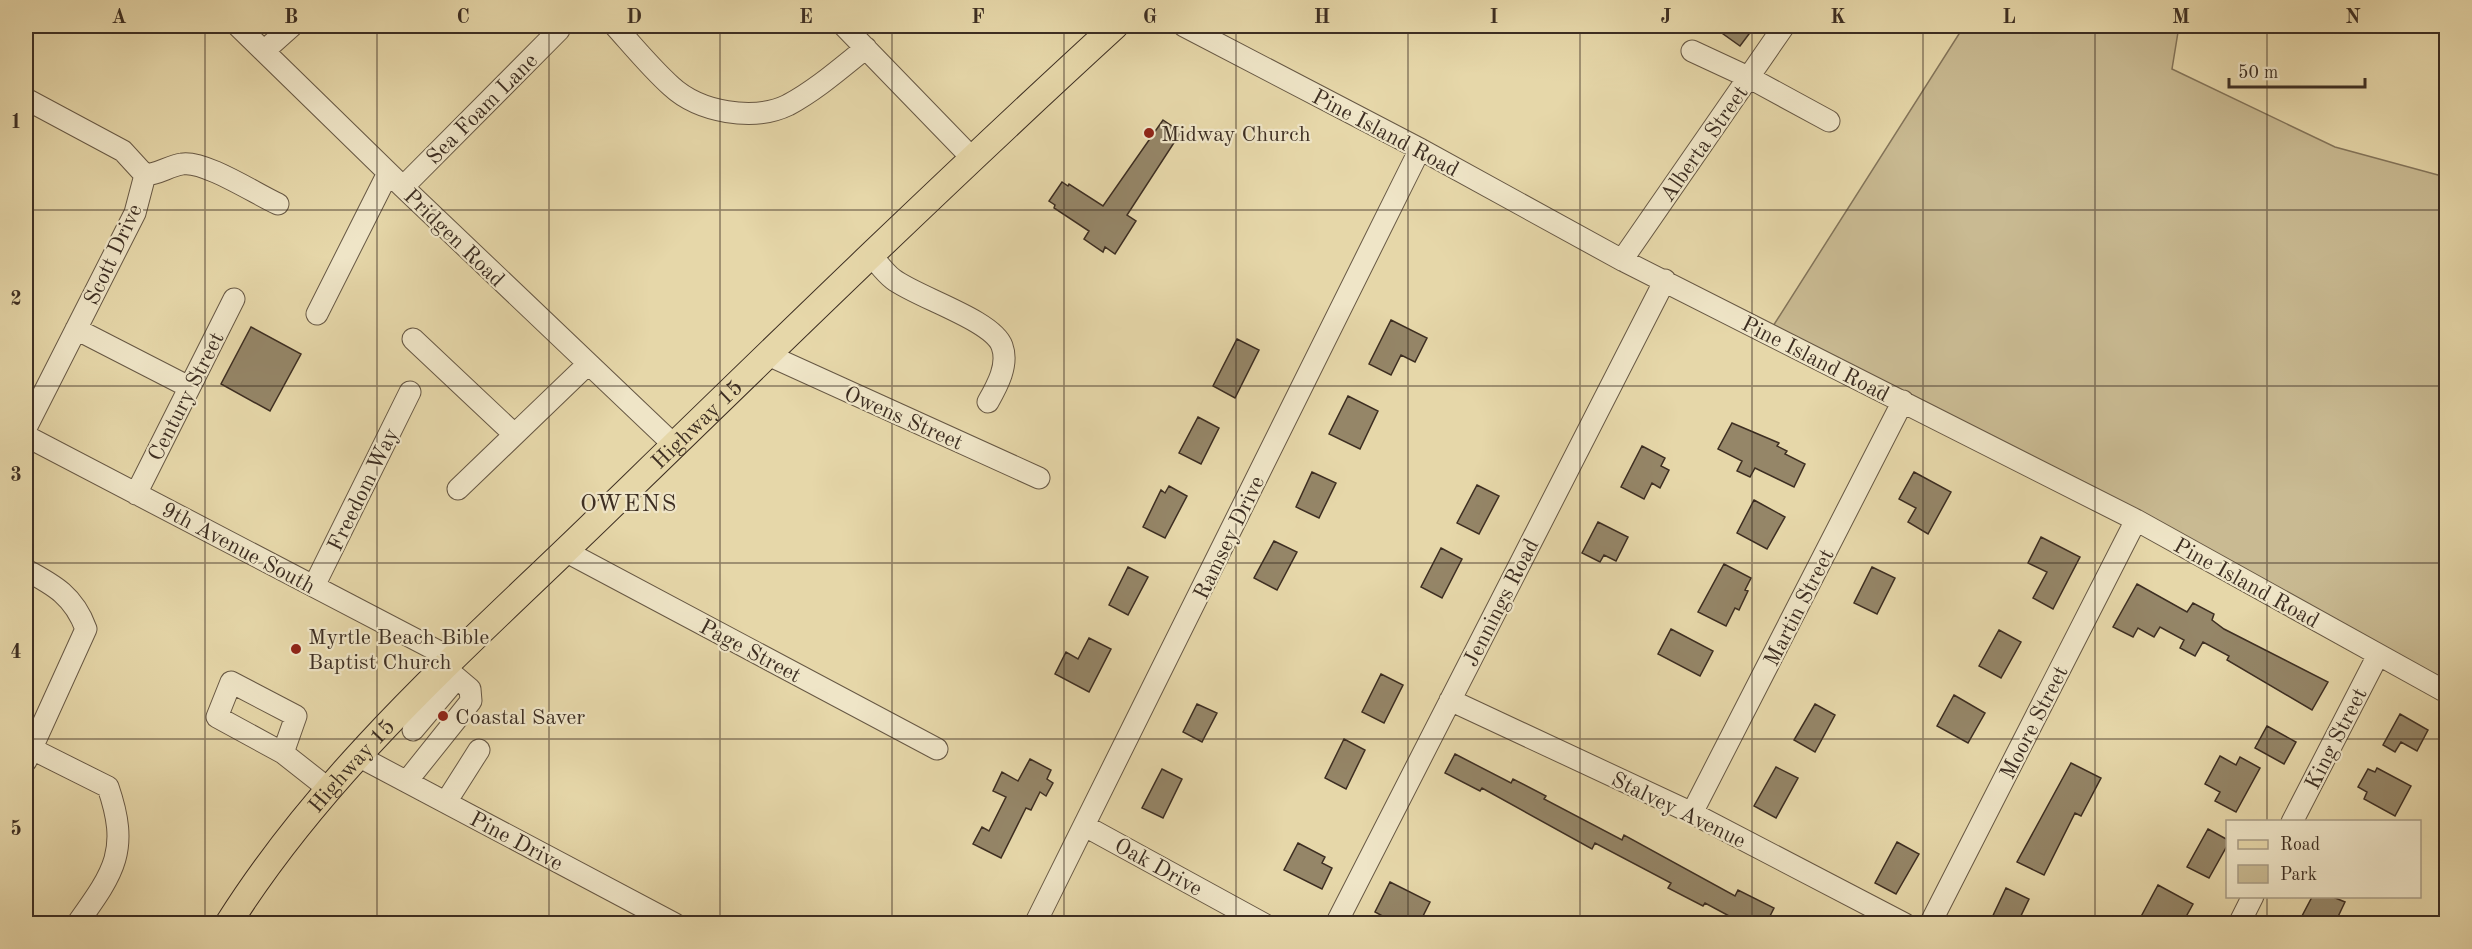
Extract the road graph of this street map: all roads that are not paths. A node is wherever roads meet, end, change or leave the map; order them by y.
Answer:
1 (238, 26) edge
2 (292, 26) edge
3 (615, 26) edge
4 (844, 26) edge
5 (1115, 26) edge
6 (1184, 26) edge
7 (1784, 26) edge
8 (559, 30) dead end
9 (866, 48) junction
10 (264, 51) junction
11 (1692, 51) dead end
12 (1748, 77) junction
13 (26, 99) edge
14 (1829, 121) dead end
15 (1420, 149) junction
16 (972, 158) junction
17 (145, 175) junction
18 (395, 180) junction
19 (278, 204) dead end
20 (871, 255) junction
21 (1622, 260) junction
22 (1665, 280) junction
23 (234, 299) dead end
24 (317, 314) dead end
25 (76, 328) junction
26 (413, 339) dead end
27 (768, 355) junction
28 (588, 364) junction
29 (189, 387) junction
30 (410, 392) dead end
31 (1903, 401) junction
32 (988, 402) dead end
33 (26, 428) edge
34 (514, 434) junction
35 (26, 436) edge
36 (674, 446) junction
37 (1039, 478) dead end
38 (458, 489) dead end
39 (136, 494) junction
40 (2136, 520) junction
41 (565, 551) junction
42 (26, 570) edge
43 (314, 586) junction
44 (2378, 655) junction
45 (451, 668) junction
46 (2446, 692) edge
47 (1450, 700) junction
48 (404, 725) junction
49 (436, 746) junction
50 (937, 749) dead end
51 (479, 750) dead end
52 (283, 753) dead end
53 (29, 755) edge
54 (360, 757) junction
55 (407, 782) junction
56 (330, 790) junction
57 (446, 802) junction
58 (1692, 813) junction
59 (2293, 820) edge
60 (1085, 826) junction
61 (2252, 898) edge
62 (237, 920) edge
63 (77, 924) edge
64 (675, 924) edge
65 (1035, 924) edge
66 (1264, 924) edge
67 (1336, 924) edge
68 (1905, 924) edge
69 (1930, 924) edge
70 (2239, 924) edge

1 - 10 street, Pridgen Road
2 - 10 street
3 - 9 street
4 - 9 street
5 - 16 main road, Highway 15
6 - 15 street, Pine Island Road
7 - 12 street, Alberta Street
8 - 18 street, Sea Foam Lane
9 - 16 street
10 - 18 street, Pridgen Road
11 - 12 street
12 - 14 street
12 - 21 street, Alberta Street
13 - 17 street, Scott Drive
15 - 21 street, Pine Island Road
15 - 60 street, Ramsey Drive
16 - 20 main road, Highway 15
17 - 19 street
17 - 25 street, Scott Drive
18 - 24 street, Sea Foam Lane
18 - 28 street, Pridgen Road
20 - 27 main road, Highway 15
20 - 32 street
21 - 22 street, Pine Island Road
22 - 31 street, Pine Island Road
22 - 47 street, Jennings Road
23 - 29 street, Century Street
25 - 29 street
25 - 33 street, Scott Drive
26 - 34 street
27 - 36 main road, Highway 15
27 - 37 street, Owens Street
28 - 34 street
28 - 36 street, Pridgen Road
29 - 39 street, Century Street
30 - 43 street, Freedom Way
31 - 40 street, Pine Island Road
31 - 58 street, Martin Street
34 - 38 street
35 - 39 street, 9th Avenue South
36 - 41 main road, Highway 15
39 - 43 street, 9th Avenue South
40 - 44 street, Pine Island Road
40 - 69 street, Moore Street
41 - 45 main road, Highway 15
41 - 50 street, Page Street
42 - 53 street
43 - 45 street, 9th Avenue South
44 - 46 street, Pine Island Road
44 - 59 street, King Street
45 - 48 main road, Highway 15
45 - 49 street
47 - 58 street, Stalvey Avenue
47 - 67 street, Jennings Road
48 - 49 street
48 - 54 main road, Highway 15
49 - 55 street
51 - 57 street
52 - 56 street
53 - 63 street
54 - 55 street, Pine Drive
54 - 56 main road, Highway 15
55 - 57 street, Pine Drive
56 - 62 main road, Highway 15
57 - 64 street, Pine Drive
58 - 68 street, Stalvey Avenue
60 - 65 street, Ramsey Drive
60 - 66 street, Oak Drive
61 - 70 street

